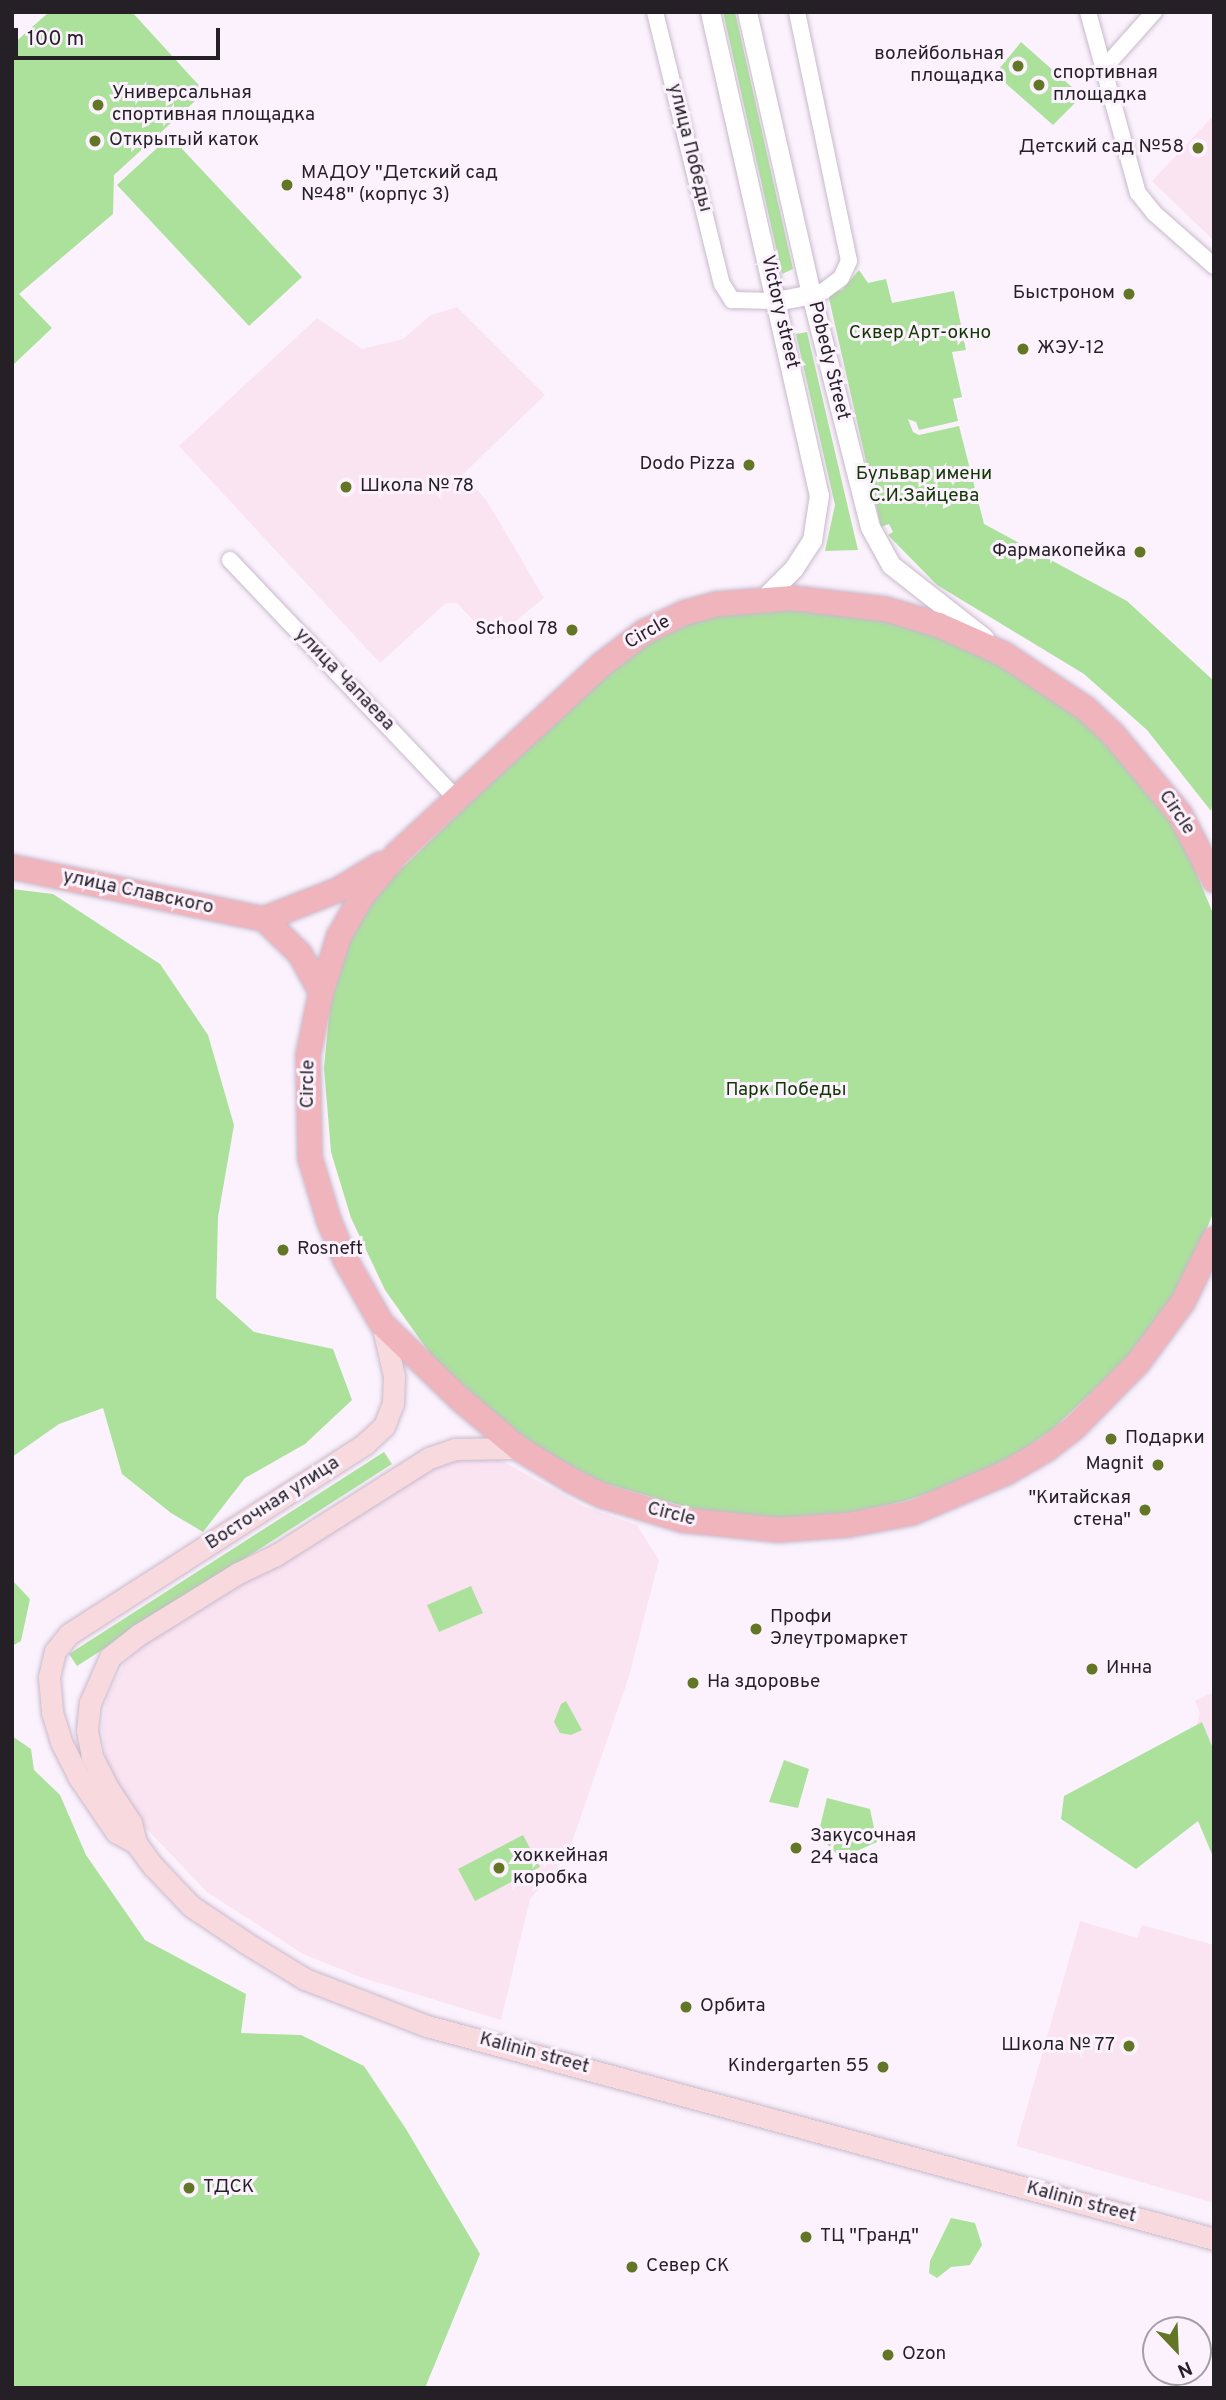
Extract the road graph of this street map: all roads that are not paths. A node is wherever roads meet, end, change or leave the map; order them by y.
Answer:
1 (656, 12) edge
2 (710, 12) edge
3 (747, 12) edge
4 (797, 12) edge
5 (1088, 12) edge
6 (1154, 12) edge
7 (1105, 67) junction
8 (1214, 266) edge
9 (811, 294) junction
10 (776, 301) junction
11 (230, 560) dead end
12 (764, 598) junction
13 (1004, 654) junction
14 (458, 800) junction
15 (397, 855) junction
16 (12, 867) edge
17 (1214, 880) edge
18 (264, 919) junction
19 (321, 992) junction
20 (1214, 1239) edge
21 (1214, 1268) edge
22 (1183, 1302) junction
23 (382, 1324) junction
24 (518, 1448) junction
25 (69, 1634) joint
26 (136, 1843) junction
27 (1214, 2239) edge

1 - 10 street, улица Победы
2 - 10 street, Victory street
3 - 9 street, Pobedy Street
4 - 9 street
5 - 7 street
6 - 7 street
7 - 8 street
9 - 10 street
9 - 13 street, Pobedy Street
10 - 12 street, Victory street
11 - 14 street, улица Чапаева
12 - 13 main road, Circle
12 - 14 main road, Circle
13 - 17 main road, Circle
14 - 15 main road, Circle
15 - 18 main road
15 - 19 main road, Circle
16 - 18 main road, улица Славского
18 - 19 main road
19 - 23 main road, Circle
20 - 22 main road, Circle
21 - 22 main road
22 - 24 main road, Circle
23 - 24 main road, Circle
23 - 25 main road, Восточная улица
24 - 26 main road
25 - 26 main road, Kalinin street
26 - 27 main road, Kalinin street

